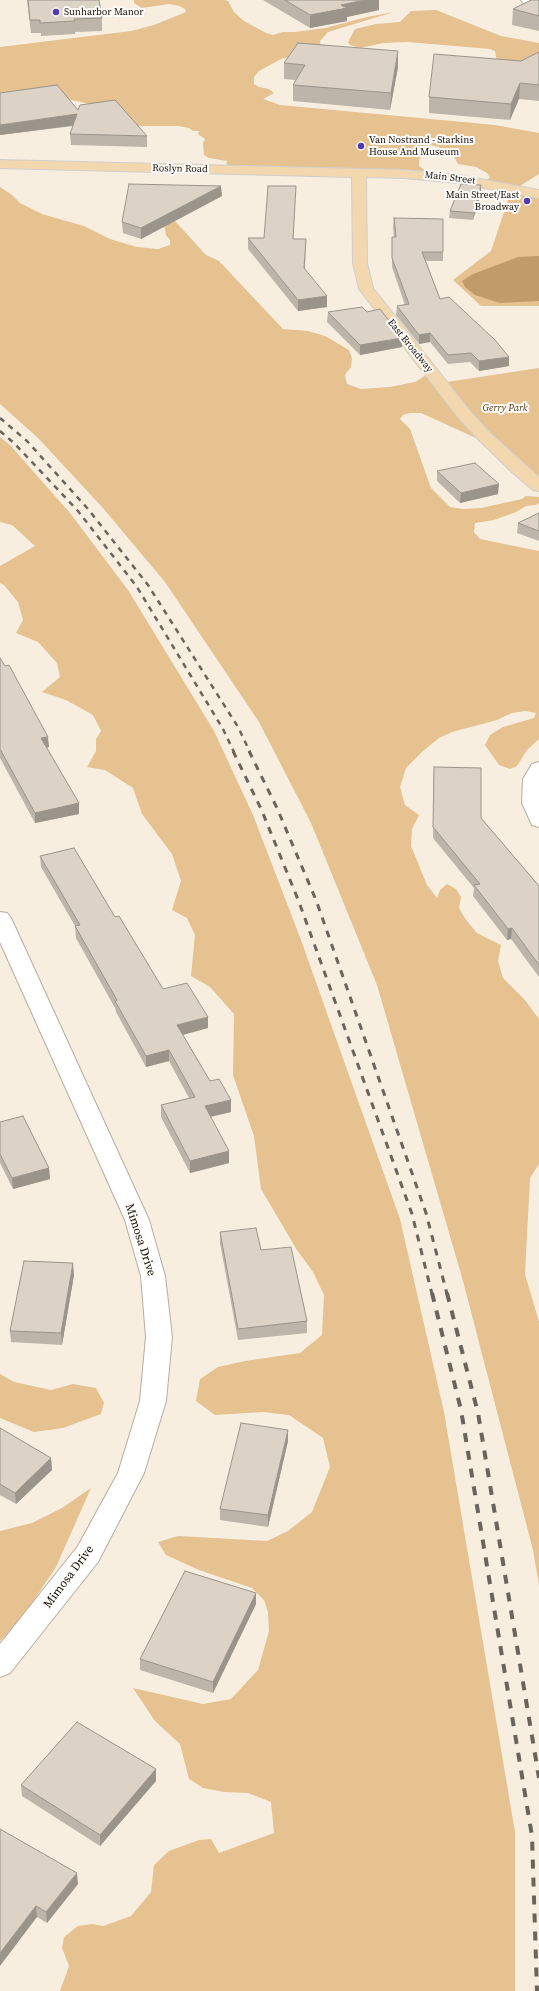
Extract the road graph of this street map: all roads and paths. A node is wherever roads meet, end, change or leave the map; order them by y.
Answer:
1 (527, 0) edge
2 (539, 1) edge
3 (0, 164) edge
4 (359, 172) junction
5 (539, 194) edge
6 (539, 486) edge
7 (539, 768) edge
8 (539, 821) edge
9 (0, 918) edge
10 (0, 1665) edge

1 - 2 street
3 - 4 main road, Roslyn Road
4 - 5 main road, Main Street
4 - 6 main road, East Broadway
7 - 8 street
9 - 10 street, Mimosa Drive

